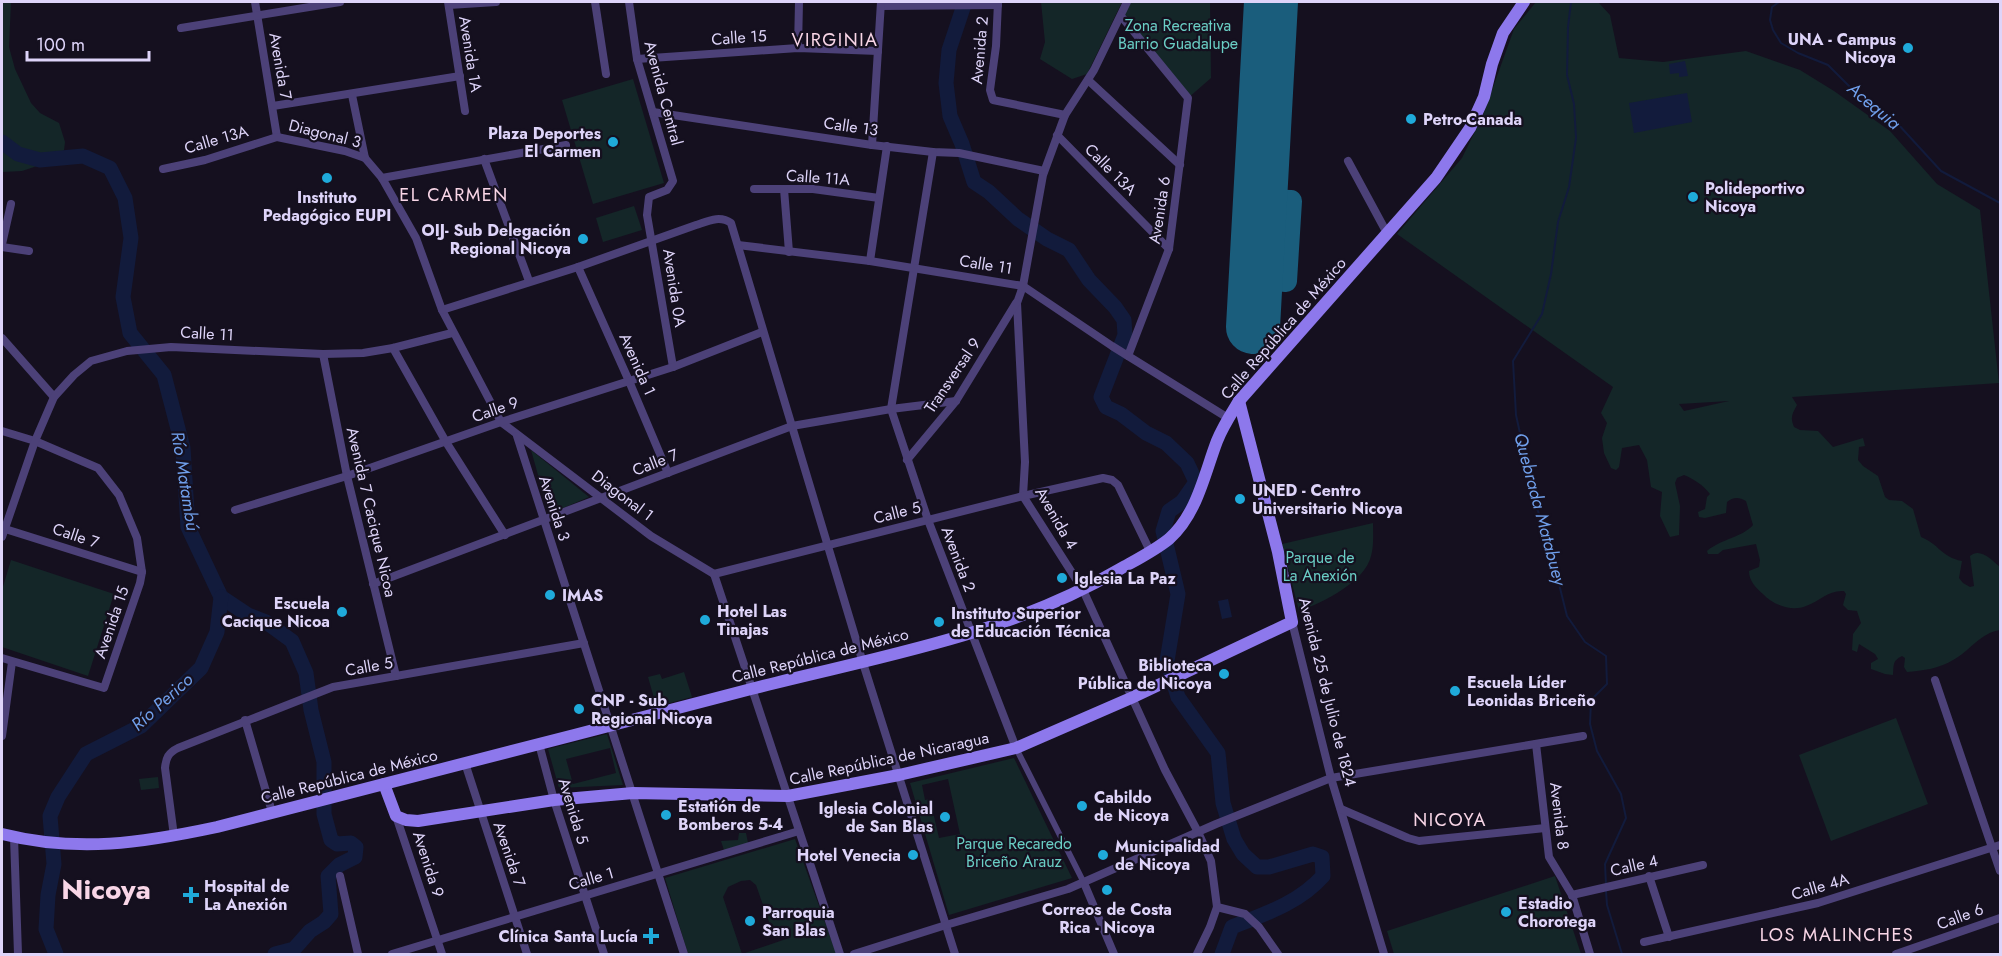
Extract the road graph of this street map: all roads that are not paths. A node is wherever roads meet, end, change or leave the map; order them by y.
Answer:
1 (255, 2) edge
2 (340, 2) edge
3 (496, 2) edge
4 (596, 2) edge
5 (629, 2) edge
6 (799, 2) edge
7 (1127, 2) edge
8 (1524, 2) edge
9 (448, 3) edge
10 (998, 3) edge
11 (881, 4) edge
12 (257, 15) junction
13 (1121, 16) junction
14 (181, 28) dead end
15 (798, 48) junction
16 (878, 51) junction
17 (638, 59) junction
18 (606, 74) dead end
19 (460, 76) junction
20 (1088, 80) junction
21 (352, 95) junction
22 (273, 106) junction
23 (465, 111) dead end
24 (653, 112) junction
25 (1065, 115) junction
26 (1058, 135) junction
27 (277, 136) junction
28 (566, 145) dead end
29 (872, 145) junction
30 (887, 147) junction
31 (933, 152) junction
32 (366, 159) junction
33 (484, 159) junction
34 (1348, 161) dead end
35 (1180, 165) junction
36 (163, 169) dead end
37 (1044, 171) junction
38 (382, 178) junction
39 (754, 189) dead end
40 (784, 189) junction
41 (879, 198) junction
42 (11, 204) dead end
43 (647, 214) joint
44 (1388, 235) junction
45 (652, 242) junction
46 (738, 245) junction
47 (2, 246) edge
48 (1169, 249) junction
49 (29, 251) dead end
50 (789, 252) junction
51 (870, 261) junction
52 (578, 267) junction
53 (914, 268) junction
54 (530, 281) junction
55 (1023, 286) junction
56 (1017, 303) junction
57 (442, 310) junction
58 (762, 332) junction
59 (452, 333) junction
60 (2, 338) edge
61 (393, 348) junction
62 (323, 354) junction
63 (1125, 354) junction
64 (673, 367) junction
65 (629, 381) junction
66 (54, 397) junction
67 (1239, 400) junction
68 (956, 401) junction
69 (891, 409) junction
70 (1228, 418) junction
71 (501, 422) junction
72 (792, 426) junction
73 (2, 431) edge
74 (517, 435) junction
75 (35, 441) junction
76 (446, 442) junction
77 (907, 460) junction
78 (668, 473) junction
79 (347, 476) junction
80 (1023, 496) junction
81 (603, 498) junction
82 (235, 510) dead end
83 (543, 520) junction
84 (928, 520) junction
85 (2, 531) edge
86 (505, 535) junction
87 (828, 544) junction
88 (1154, 549) junction
89 (142, 572) junction
90 (714, 574) junction
91 (373, 584) junction
92 (1083, 590) junction
93 (1292, 622) junction
94 (972, 634) junction
95 (584, 643) junction
96 (2, 658) edge
97 (12, 662) junction
98 (863, 663) junction
99 (396, 676) junction
100 (1935, 680) dead end
101 (753, 688) junction
102 (1131, 698) junction
103 (245, 720) junction
104 (611, 727) junction
105 (2, 736) edge
106 (1583, 736) dead end
107 (539, 744) junction
108 (1536, 744) junction
109 (1016, 748) junction
110 (465, 763) junction
111 (899, 775) junction
112 (1331, 778) junction
113 (384, 784) junction
114 (633, 793) junction
115 (788, 796) junction
116 (554, 800) junction
117 (1341, 809) junction
118 (272, 812) junction
119 (480, 813) junction
120 (396, 816) junction
121 (1545, 828) junction
122 (799, 831) junction
123 (1198, 832) junction
124 (8, 836) edge
125 (174, 836) junction
126 (1996, 846) edge
127 (1703, 865) dead end
128 (2001, 871) edge
129 (658, 874) junction
130 (340, 876) dead end
131 (1649, 876) junction
132 (1084, 883) junction
133 (585, 895) junction
134 (1572, 895) junction
135 (1217, 907) junction
136 (516, 917) junction
137 (2001, 918) edge
138 (946, 925) junction
139 (1669, 937) junction
140 (438, 941) junction
141 (1644, 942) dead end
142 (18, 954) edge
143 (357, 954) edge
144 (392, 954) edge
145 (442, 954) edge
146 (527, 954) edge
147 (604, 954) edge
148 (684, 954) edge
149 (840, 954) edge
150 (854, 954) edge
151 (955, 954) edge
152 (1114, 954) edge
153 (1197, 954) edge
154 (1278, 954) edge
155 (1384, 954) edge
156 (1590, 954) edge
157 (1896, 954) edge

1 - 12 street, Avenida 7
2 - 12 street
3 - 9 street
4 - 18 street
5 - 17 street, Avenida Central
6 - 15 street
7 - 13 street, Avenida 4
8 - 44 main road, Calle República de México
9 - 19 street, Avenida 1A
10 - 11 street
10 - 25 street, Avenida 2
11 - 16 street
12 - 14 street
12 - 22 street, Avenida 7
13 - 20 street, Avenida 4
13 - 35 street, Avenida 6
15 - 16 street, Calle 15
15 - 17 street, Calle 15
16 - 29 street
17 - 24 street, Avenida Central
19 - 21 street
19 - 23 street, Avenida 1A
20 - 25 street, Avenida 4
20 - 35 street
21 - 22 street
21 - 32 street
22 - 27 street, Avenida 7
24 - 29 street, Calle 13
24 - 43 street, Avenida Central
25 - 26 street, Avenida 4
26 - 37 street, Avenida 4
26 - 48 street, Calle 13A
27 - 32 street, Diagonal 3
27 - 36 street, Calle 13A
28 - 33 street
29 - 30 street, Calle 13
30 - 31 street, Calle 13
30 - 41 street
31 - 37 street, Calle 13
31 - 53 street, Avenida 2
32 - 38 street
33 - 38 street
33 - 54 street
34 - 44 street
35 - 48 street, Avenida 6
37 - 55 street, Avenida 4
38 - 57 street
39 - 40 street, Calle 11A
40 - 41 street, Calle 11A
40 - 50 street
41 - 51 street
42 - 47 street
43 - 45 street, Avenida 0A
44 - 67 main road, Calle República de México
45 - 46 street
45 - 52 street
45 - 64 street, Avenida 0A
46 - 50 street, Calle 11
46 - 58 street
47 - 49 street
48 - 63 street, Avenida 6
50 - 51 street, Calle 11
51 - 53 street, Calle 11
52 - 54 street
52 - 65 street, Avenida 1
53 - 55 street, Calle 11
53 - 69 street, Avenida 2
54 - 57 street
55 - 56 street, Avenida 4
55 - 63 street, Calle 11
56 - 68 street, Transversal 9
56 - 80 street, Avenida 4
57 - 59 street
58 - 64 street, Calle 9
58 - 72 street
59 - 61 street, Calle 11
59 - 71 street
60 - 66 street
61 - 62 street, Calle 11
61 - 76 street
62 - 66 street, Calle 11
62 - 79 street, Avenida 7 Cacique Nicoa
63 - 70 street, Calle 11
64 - 65 street, Calle 9
65 - 71 street, Calle 9
65 - 78 street, Avenida 1
66 - 75 street, Calle 11
67 - 70 main road, Calle República de México
67 - 93 main road, Avenida 25 de Julio de 1824
68 - 69 street, Calle 7
68 - 77 street, Transversal 9
69 - 72 street, Calle 7
69 - 77 street, Avenida 2
70 - 88 main road, Calle República de México
71 - 74 street
71 - 76 street, Calle 9
72 - 78 street, Calle 7
72 - 87 street
73 - 75 street
74 - 81 street, Diagonal 1
74 - 83 street, Avenida 3
75 - 85 street, Calle 11
75 - 89 street, Avenida 15
76 - 79 street, Calle 9
76 - 86 street
77 - 84 street, Avenida 2
78 - 81 street, Calle 7
79 - 82 street, Calle 9
79 - 91 street, Avenida 7 Cacique Nicoa
80 - 84 street, Calle 5
80 - 88 street, Calle 5
80 - 92 street, Avenida 4
81 - 83 street, Calle 7
81 - 90 street, Diagonal 1
83 - 86 street, Calle 7
83 - 95 street, Avenida 3
84 - 87 street, Calle 5
84 - 94 street, Avenida 2
85 - 89 street, Calle 7
86 - 91 street, Calle 7
87 - 90 street, Calle 5
87 - 98 street
88 - 92 main road, Calle República de México
89 - 97 street, Avenida 15
90 - 101 street
91 - 99 street, Avenida 7 Cacique Nicoa
92 - 94 main road, Calle República de México
92 - 102 street, Avenida 4
93 - 102 main road, Calle República de Nicaragua
93 - 112 street, Avenida 25 de Julio de 1824
94 - 98 main road, Calle República de México
94 - 109 street, Avenida 2
95 - 99 street, Calle 5
95 - 104 street, Avenida 3
96 - 97 street
97 - 105 street
98 - 101 main road, Calle República de México
98 - 111 street
99 - 103 street, Calle 5
100 - 126 street
101 - 104 main road, Calle República de México
101 - 115 street
102 - 109 main road, Calle República de Nicaragua
102 - 123 street, Avenida 4
103 - 118 street
103 - 125 street, Calle 5
104 - 107 main road, Calle República de México
104 - 114 street, Avenida 3
106 - 108 street
107 - 110 main road, Calle República de México
107 - 116 street, Avenida 5
108 - 112 street
108 - 121 street, Avenida 8
109 - 111 main road, Calle República de Nicaragua
109 - 132 street, Avenida 2
110 - 113 main road, Calle República de México
110 - 119 street, Avenida 7
111 - 115 main road, Calle República de Nicaragua
111 - 138 street
112 - 117 street, Avenida 25 de Julio de 1824
112 - 123 street
113 - 118 main road, Calle República de México
113 - 120 main road, Avenida 9
114 - 115 main road, Calle República de Nicaragua
114 - 116 main road, Calle República de Nicaragua
114 - 129 street, Avenida 3
115 - 122 street
116 - 119 main road, Calle República de Nicaragua
116 - 133 street, Avenida 5
117 - 121 street
117 - 155 street, Avenida 25 de Julio de 1824
118 - 125 main road, Calle República de México
119 - 120 main road, Calle República de Nicaragua
119 - 136 street, Avenida 7
120 - 140 street, Avenida 9
121 - 134 street, Avenida 8
122 - 129 street, Calle 1
122 - 149 street
123 - 132 street
123 - 135 street, Avenida 4
124 - 125 main road, Calle República de México
124 - 142 street
126 - 128 street
126 - 139 street, Calle 4A
127 - 131 street, Calle 4
129 - 133 street, Calle 1
129 - 148 street, Avenida 3
130 - 143 street
131 - 134 street, Calle 4
131 - 139 street
132 - 138 street
132 - 152 street, Avenida 2
133 - 136 street, Calle 1
133 - 147 street, Avenida 5
134 - 156 street, Avenida 8
135 - 153 street
135 - 154 street
136 - 140 street, Calle 1
136 - 146 street, Avenida 7
137 - 157 street, Calle 6
138 - 150 street
138 - 151 street
139 - 141 street, Calle 4A
140 - 144 street, Calle 1
140 - 145 street, Avenida 9

